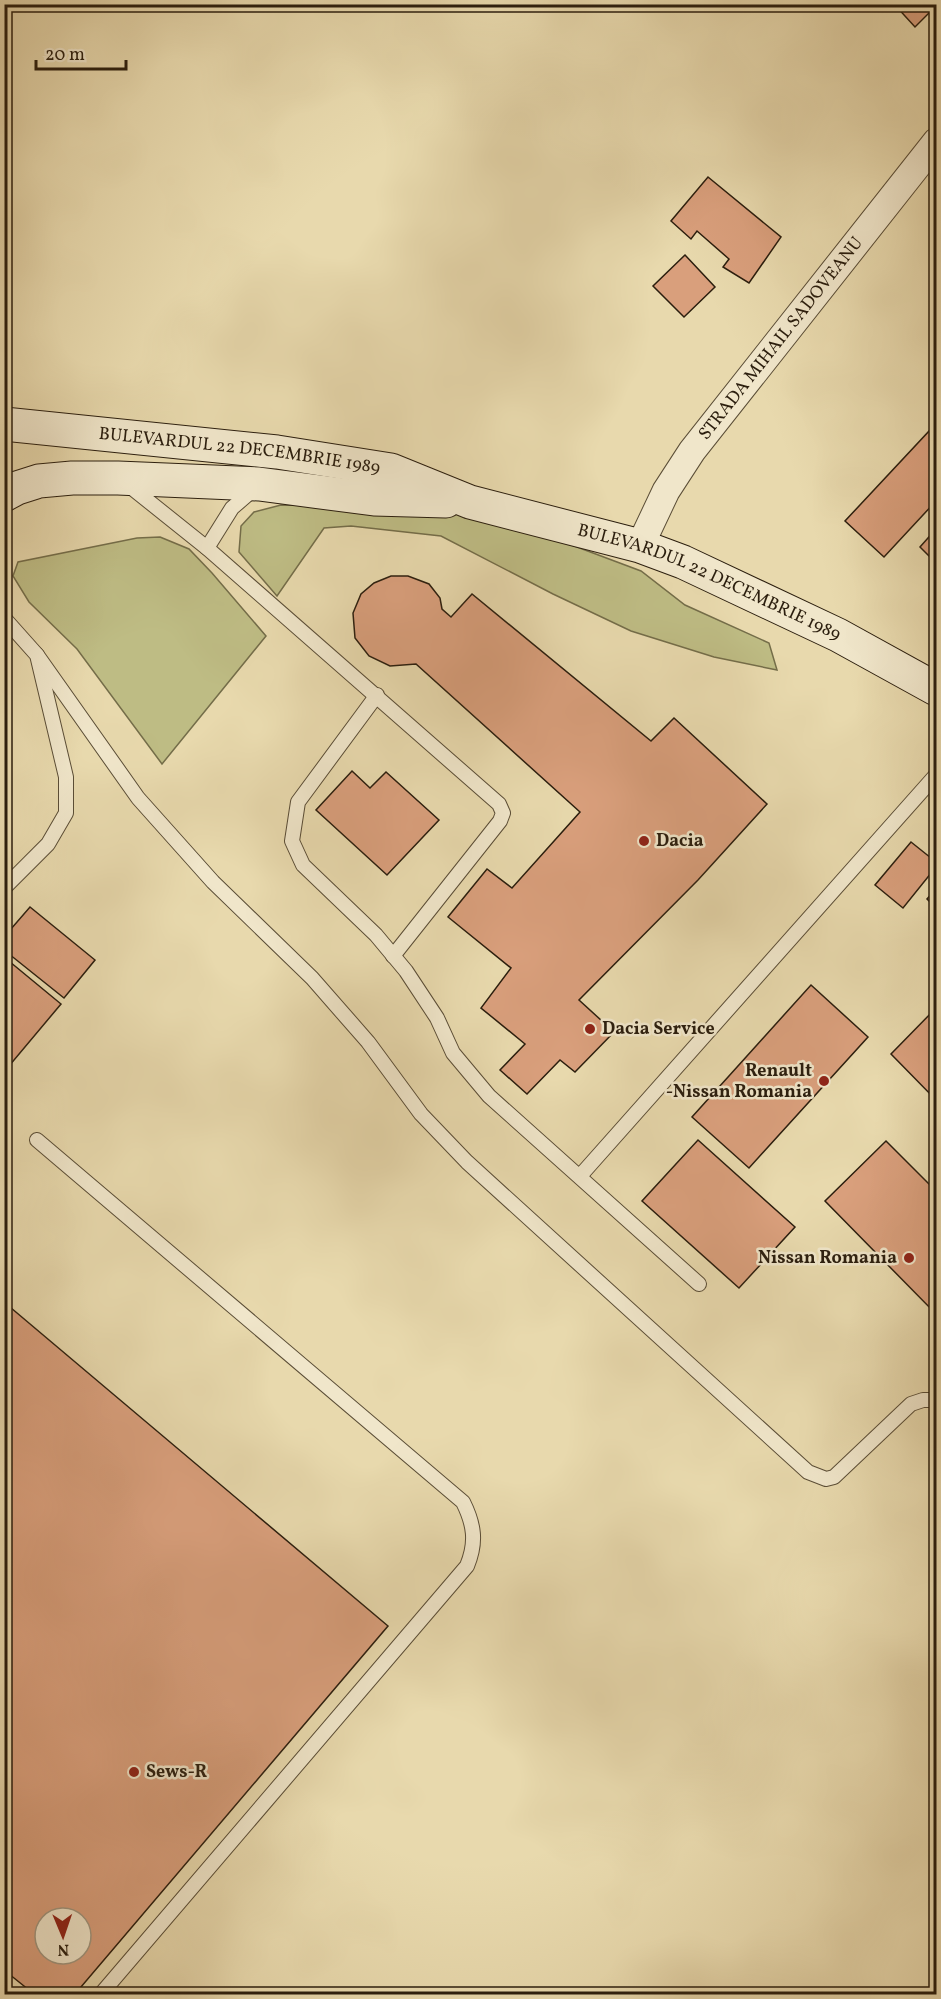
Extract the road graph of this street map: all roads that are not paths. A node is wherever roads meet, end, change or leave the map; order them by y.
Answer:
1 (936, 142) edge
2 (4, 424) edge
3 (118, 478) junction
4 (259, 484) junction
5 (4, 495) edge
6 (470, 502) junction
7 (640, 546) junction
8 (207, 548) junction
9 (4, 618) edge
10 (37, 656) junction
11 (936, 689) edge
12 (377, 695) junction
13 (936, 775) edge
14 (4, 888) edge
15 (393, 956) junction
16 (38, 1140) dead end
17 (580, 1176) junction
18 (699, 1284) dead end
19 (936, 1400) edge
20 (101, 1995) edge

1 - 7 street, STRADA MIHAIL SADOVEANU
2 - 6 main road, BULEVARDUL 22 DECEMBRIE 1989
3 - 4 main road, BULEVARDUL 22 DECEMBRIE 1989
3 - 5 main road, BULEVARDUL 22 DECEMBRIE 1989
3 - 8 lane
4 - 6 main road, BULEVARDUL 22 DECEMBRIE 1989
4 - 8 lane
6 - 7 main road, BULEVARDUL 22 DECEMBRIE 1989
7 - 11 main road, BULEVARDUL 22 DECEMBRIE 1989
8 - 12 lane
9 - 10 lane
10 - 14 lane
10 - 19 lane
12 - 15 lane
12 - 15 lane
13 - 17 lane
15 - 17 lane
16 - 20 lane
17 - 18 lane

